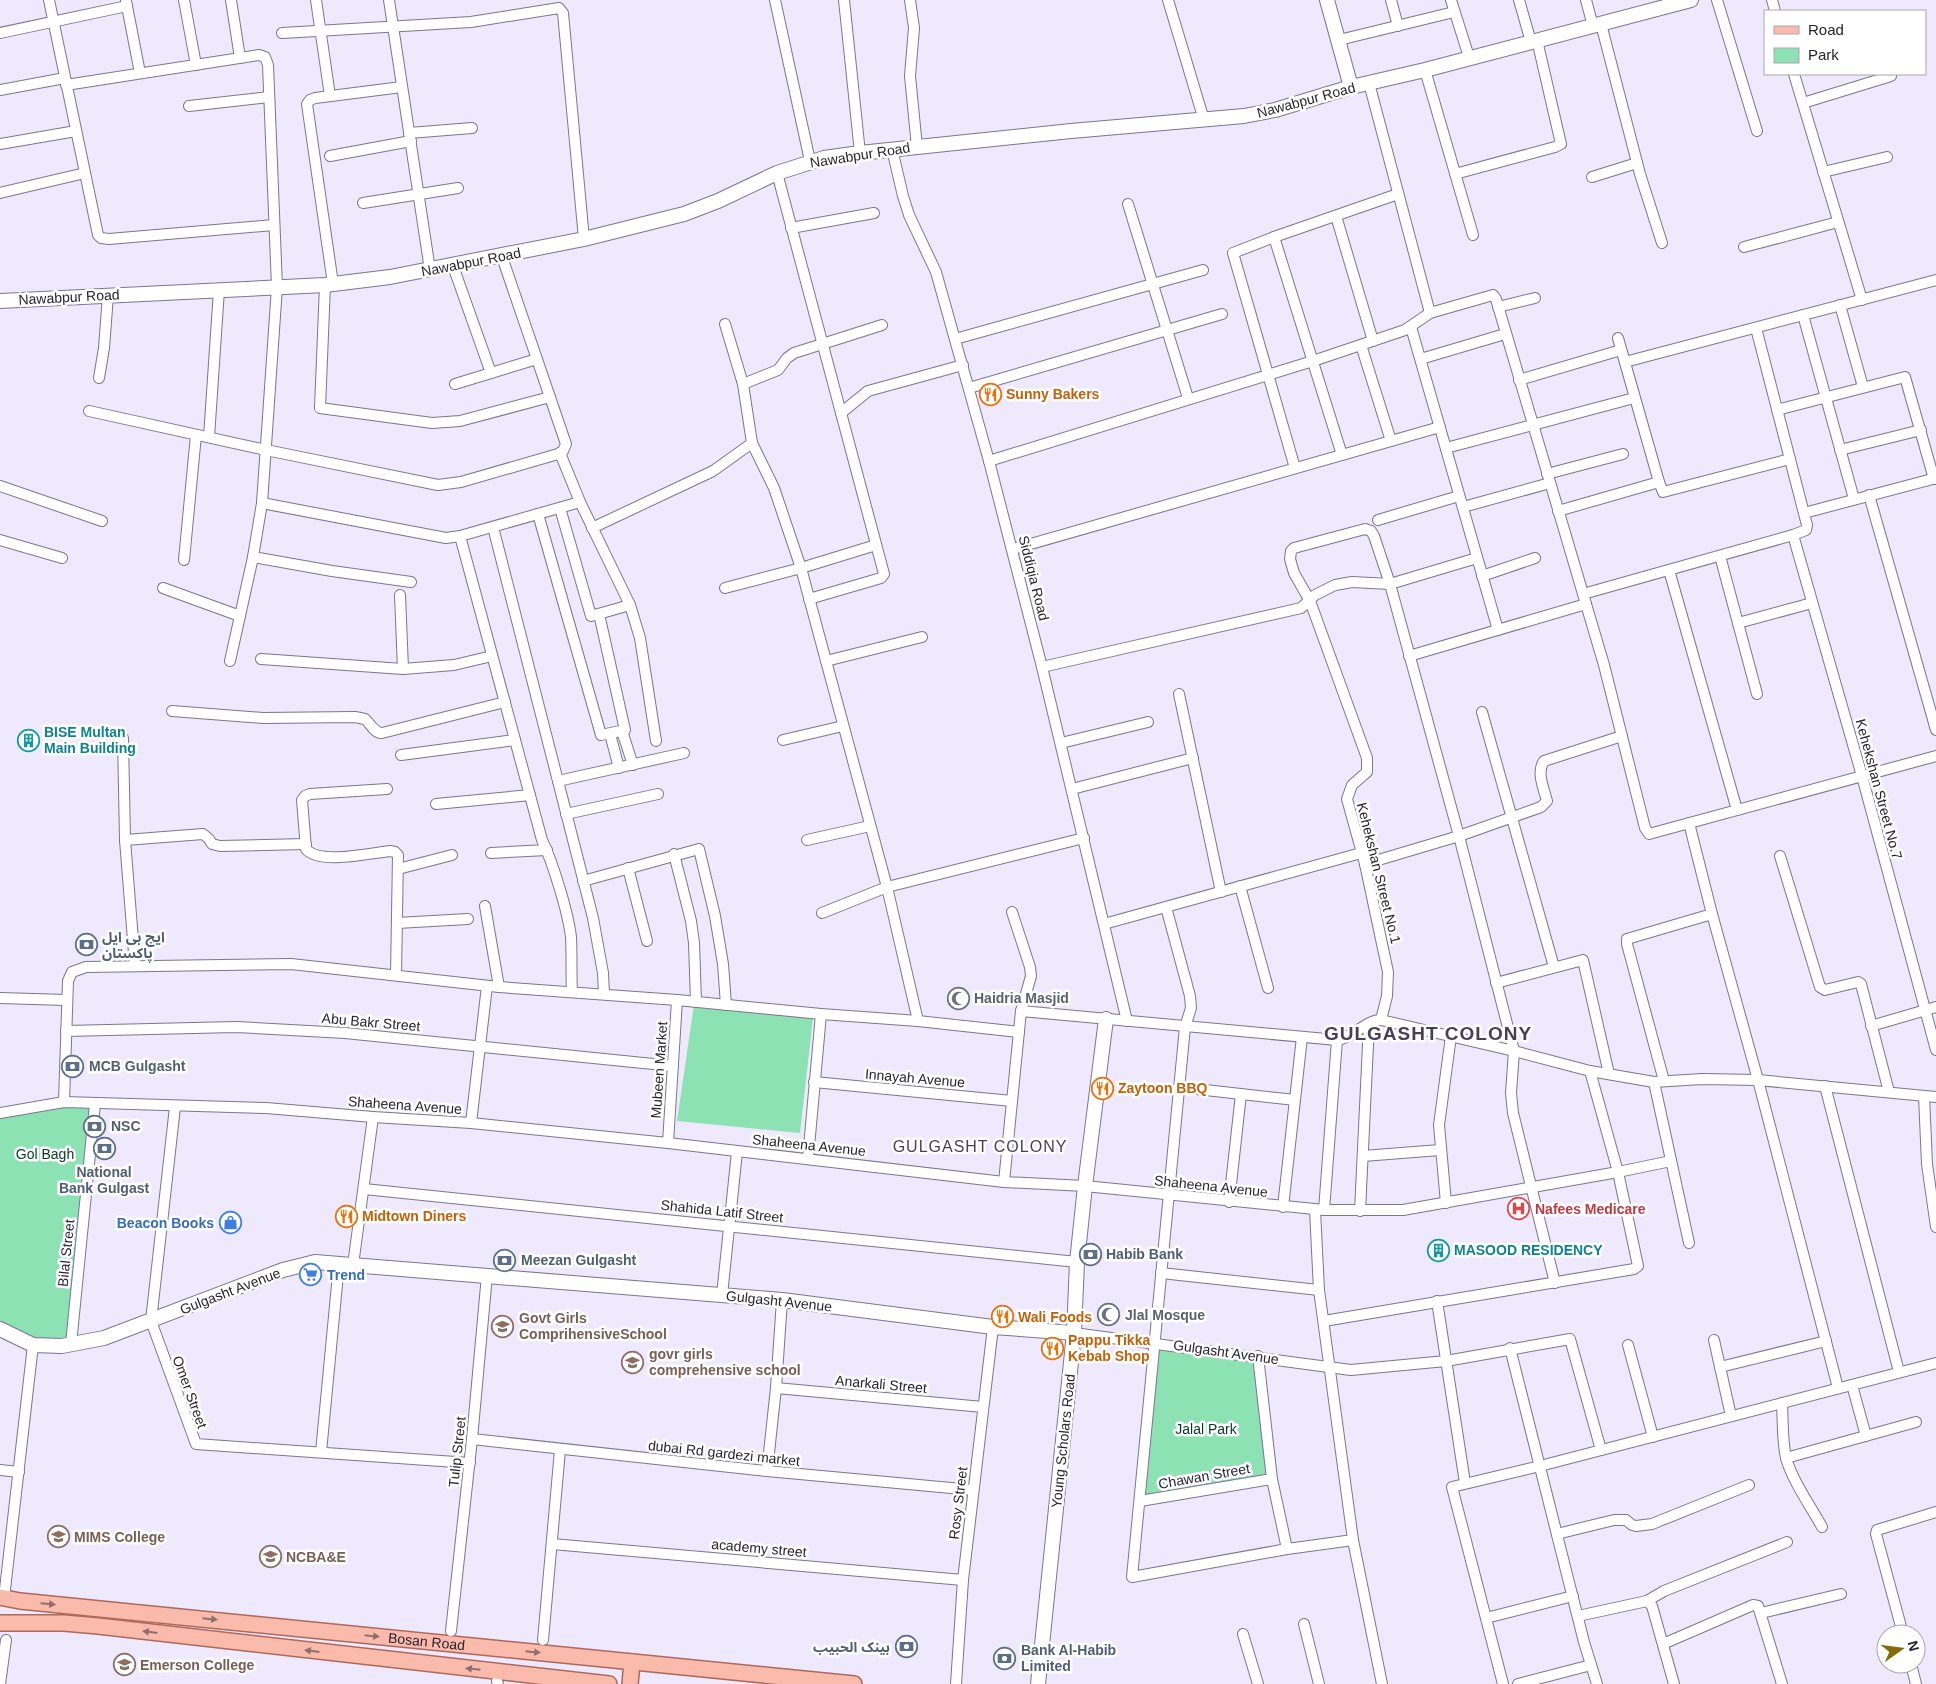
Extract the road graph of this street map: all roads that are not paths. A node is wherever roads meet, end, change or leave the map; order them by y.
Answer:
1 (48, 0) edge
2 (184, 0) edge
3 (231, 0) edge
4 (316, 0) edge
5 (389, 0) edge
6 (775, 0) edge
7 (844, 0) edge
8 (910, 0) edge
9 (1168, 0) edge
10 (1327, 0) edge
11 (1391, 0) edge
12 (1451, 0) edge
13 (1519, 0) edge
14 (1586, 0) edge
15 (1691, 0) edge
16 (1717, 0) edge
17 (127, 3) edge
18 (1660, 4) edge
19 (1454, 12) junction
20 (53, 22) junction
21 (1597, 25) junction
22 (1398, 26) junction
23 (393, 27) junction
24 (319, 31) junction
25 (0, 32) edge
26 (282, 33) dead end
27 (1338, 40) junction
28 (1534, 41) junction
29 (240, 58) junction
30 (1469, 58) junction
31 (196, 65) junction
32 (1425, 70) junction
33 (140, 73) junction
34 (1794, 75) edge
35 (1891, 76) dead end
36 (66, 82) junction
37 (1369, 83) junction
38 (402, 87) junction
39 (1351, 87) junction
40 (0, 90) edge
41 (269, 96) junction
42 (330, 96) junction
43 (1803, 103) junction
44 (189, 106) dead end
45 (1204, 120) junction
46 (472, 128) dead end
47 (76, 131) junction
48 (1757, 131) dead end
49 (410, 137) junction
50 (0, 144) edge
51 (917, 147) junction
52 (892, 149) junction
53 (860, 152) junction
54 (330, 156) dead end
55 (1887, 157) dead end
56 (810, 161) junction
57 (1637, 163) junction
58 (84, 172) junction
59 (1823, 172) junction
60 (777, 173) junction
61 (1454, 174) junction
62 (1592, 177) dead end
63 (458, 188) dead end
64 (0, 193) edge
65 (419, 194) junction
66 (1398, 194) junction
67 (363, 202) dead end
68 (1128, 204) dead end
69 (874, 213) dead end
70 (1336, 216) junction
71 (1838, 222) junction
72 (274, 226) junction
73 (791, 228) junction
74 (1473, 234) dead end
75 (1274, 237) junction
76 (584, 239) junction
77 (1662, 243) dead end
78 (1744, 247) dead end
79 (502, 257) junction
80 (453, 266) junction
81 (430, 270) junction
82 (1203, 270) dead end
83 (1936, 280) edge
84 (329, 284) junction
85 (1153, 284) junction
86 (277, 287) junction
87 (219, 290) junction
88 (108, 295) junction
89 (1535, 298) dead end
90 (0, 300) edge
91 (1862, 300) junction
92 (1840, 305) junction
93 (1498, 307) junction
94 (1430, 313) junction
95 (1222, 314) dead end
96 (1803, 315) junction
97 (725, 324) dead end
98 (882, 325) dead end
99 (1411, 327) junction
100 (1756, 328) junction
101 (1167, 330) junction
102 (1505, 334) junction
103 (1618, 338) dead end
104 (955, 339) junction
105 (1373, 341) junction
106 (822, 344) junction
107 (1362, 345) junction
108 (1621, 350) junction
109 (1424, 358) dead end
110 (537, 359) junction
111 (1313, 361) junction
112 (1625, 362) junction
113 (963, 365) junction
114 (491, 373) junction
115 (1268, 375) junction
116 (99, 378) dead end
117 (1519, 380) junction
118 (455, 384) dead end
119 (743, 384) junction
120 (1863, 387) junction
121 (969, 388) junction
122 (550, 397) junction
123 (1826, 397) junction
124 (1188, 398) junction
125 (1634, 398) junction
126 (1778, 410) junction
127 (89, 411) dead end
128 (841, 413) junction
129 (1532, 424) junction
130 (1440, 427) junction
131 (1921, 430) junction
132 (196, 435) junction
133 (209, 438) junction
134 (1391, 441) junction
135 (752, 443) junction
136 (1446, 448) junction
137 (266, 450) junction
138 (1840, 450) junction
139 (560, 453) junction
140 (1623, 454) dead end
141 (1342, 455) junction
142 (1790, 459) junction
143 (989, 460) junction
144 (1295, 468) junction
145 (1935, 478) edge
146 (1549, 479) junction
147 (1658, 482) junction
148 (0, 486) edge
149 (1869, 495) junction
150 (1459, 496) junction
151 (1854, 499) junction
152 (580, 502) junction
153 (262, 503) junction
154 (1463, 507) junction
155 (560, 508) junction
156 (1558, 511) junction
157 (1804, 512) junction
158 (538, 514) junction
159 (1378, 520) dead end
160 (102, 521) dead end
161 (493, 527) junction
162 (592, 528) junction
163 (460, 536) junction
164 (1793, 536) junction
165 (0, 540) edge
166 (876, 545) junction
167 (1013, 549) junction
168 (1720, 556) junction
169 (253, 557) junction
170 (62, 558) dead end
171 (1477, 558) junction
172 (1535, 558) dead end
173 (184, 560) dead end
174 (800, 568) junction
175 (1669, 570) junction
176 (1482, 576) junction
177 (411, 582) dead end
178 (1390, 584) junction
179 (163, 588) dead end
180 (725, 588) dead end
181 (400, 595) dead end
182 (809, 599) junction
183 (1584, 599) junction
184 (1310, 601) junction
185 (1812, 603) junction
186 (630, 605) junction
187 (599, 614) junction
188 (240, 616) junction
189 (1738, 623) junction
190 (1498, 630) junction
191 (922, 637) dead end
192 (492, 656) junction
193 (1409, 656) junction
194 (262, 659) dead end
195 (230, 661) dead end
196 (826, 661) junction
197 (1042, 667) junction
198 (403, 669) junction
199 (1179, 694) dead end
200 (1757, 694) dead end
201 (505, 702) junction
202 (172, 711) dead end
203 (1482, 712) dead end
204 (1148, 722) dead end
205 (843, 726) junction
206 (1936, 730) edge
207 (622, 731) junction
208 (610, 734) junction
209 (1622, 736) junction
210 (123, 738) dead end
211 (515, 740) junction
212 (783, 740) dead end
213 (656, 741) dead end
214 (1061, 743) junction
215 (684, 754) dead end
216 (401, 755) dead end
217 (1936, 756) edge
218 (1193, 758) junction
219 (633, 765) junction
220 (618, 768) junction
221 (1862, 776) junction
222 (558, 781) junction
223 (387, 789) dead end
224 (1072, 789) junction
225 (658, 794) dead end
226 (530, 795) junction
227 (436, 804) dead end
228 (1737, 810) junction
229 (566, 814) junction
230 (1512, 817) junction
231 (1689, 823) junction
232 (870, 826) junction
233 (1459, 836) junction
234 (1084, 838) junction
235 (125, 840) junction
236 (807, 840) dead end
237 (306, 844) junction
238 (547, 850) junction
239 (491, 853) dead end
240 (1361, 853) junction
241 (674, 854) junction
242 (452, 855) dead end
243 (1780, 856) dead end
244 (1365, 864) junction
245 (628, 868) junction
246 (398, 869) junction
247 (583, 881) junction
248 (1240, 886) junction
249 (887, 887) junction
250 (1221, 892) junction
251 (485, 906) dead end
252 (1166, 907) junction
253 (1012, 912) dead end
254 (822, 913) dead end
255 (1712, 914) junction
256 (468, 919) dead end
257 (397, 923) junction
258 (1104, 924) junction
259 (647, 941) dead end
260 (134, 965) junction
261 (1554, 966) junction
262 (396, 975) junction
263 (1496, 983) junction
264 (487, 986) junction
265 (499, 987) junction
266 (1268, 988) dead end
267 (572, 992) junction
268 (604, 994) junction
269 (0, 998) edge
270 (66, 1000) junction
271 (677, 1000) junction
272 (696, 1002) junction
273 (726, 1005) junction
274 (1936, 1007) edge
275 (1925, 1010) junction
276 (1021, 1011) junction
277 (821, 1014) junction
278 (1106, 1019) junction
279 (1382, 1020) junction
280 (918, 1021) junction
281 (1127, 1021) junction
282 (1369, 1024) junction
283 (1871, 1026) junction
284 (1184, 1027) junction
285 (66, 1031) junction
286 (1019, 1032) junction
287 (1451, 1036) junction
288 (1302, 1037) junction
289 (1337, 1040) junction
290 (480, 1046) junction
291 (1936, 1050) edge
292 (1514, 1051) junction
293 (673, 1066) junction
294 (1590, 1071) junction
295 (1609, 1074) junction
296 (1758, 1080) junction
297 (814, 1082) junction
298 (1659, 1082) junction
299 (1825, 1086) junction
300 (1179, 1087) junction
301 (1889, 1092) junction
302 (1241, 1094) junction
303 (1924, 1096) junction
304 (1936, 1097) edge
305 (1295, 1100) junction
306 (1012, 1101) junction
307 (64, 1102) junction
308 (95, 1104) junction
309 (176, 1107) junction
310 (0, 1113) edge
311 (373, 1118) junction
312 (471, 1123) junction
313 (668, 1143) junction
314 (1440, 1150) junction
315 (737, 1152) junction
316 (1363, 1156) junction
317 (808, 1158) junction
318 (1670, 1161) junction
319 (1618, 1172) junction
320 (1004, 1182) junction
321 (1085, 1186) junction
322 (1531, 1188) junction
323 (364, 1189) junction
324 (1169, 1196) junction
325 (1229, 1202) junction
326 (1446, 1203) junction
327 (1283, 1207) junction
328 (1320, 1210) junction
329 (1360, 1211) junction
330 (729, 1226) junction
331 (1936, 1227) edge
332 (1690, 1243) dead end
333 (1077, 1262) junction
334 (346, 1264) junction
335 (1161, 1273) junction
336 (487, 1275) junction
337 (1555, 1283) junction
338 (1319, 1290) junction
339 (722, 1295) junction
340 (782, 1300) junction
341 (1438, 1301) junction
342 (150, 1321) junction
343 (1324, 1321) junction
344 (993, 1327) junction
345 (0, 1328) edge
346 (1074, 1333) junction
347 (1714, 1340) dead end
348 (1826, 1341) junction
349 (1155, 1343) junction
350 (71, 1344) junction
351 (33, 1345) junction
352 (1628, 1346) dead end
353 (1510, 1348) junction
354 (1258, 1356) junction
355 (1446, 1361) junction
356 (1936, 1363) edge
357 (1329, 1367) junction
358 (1720, 1367) junction
359 (1899, 1372) junction
360 (1852, 1385) junction
361 (776, 1388) junction
362 (1838, 1388) junction
363 (1782, 1403) junction
364 (983, 1407) junction
365 (1731, 1416) junction
366 (1916, 1422) dead end
367 (1866, 1436) junction
368 (1653, 1437) junction
369 (472, 1439) junction
370 (560, 1450) junction
371 (1601, 1450) junction
372 (321, 1452) junction
373 (1786, 1458) junction
374 (470, 1463) junction
375 (1540, 1466) junction
376 (0, 1470) edge
377 (767, 1471) junction
378 (19, 1472) junction
379 (1272, 1479) junction
380 (1465, 1483) junction
381 (1748, 1484) dead end
382 (974, 1490) junction
383 (1140, 1501) junction
384 (1936, 1512) edge
385 (1822, 1527) dead end
386 (1557, 1534) junction
387 (1353, 1540) junction
388 (1786, 1542) dead end
389 (552, 1544) junction
390 (1287, 1549) junction
391 (963, 1580) junction
392 (1841, 1594) dead end
393 (1573, 1596) junction
394 (2, 1597) edge
395 (1648, 1601) junction
396 (1761, 1613) junction
397 (1578, 1616) junction
398 (1486, 1618) junction
399 (0, 1623) edge
400 (1304, 1624) dead end
401 (1900, 1624) edge
402 (452, 1631) dead end
403 (1243, 1634) dead end
404 (6, 1640) dead end
405 (543, 1640) dead end
406 (1663, 1644) junction
407 (632, 1662) junction
408 (1591, 1665) junction
409 (830, 1682) edge
410 (0, 1684) edge
411 (608, 1684) edge
412 (630, 1684) edge
413 (854, 1684) edge
414 (956, 1684) edge
415 (1038, 1684) edge
416 (1258, 1684) edge
417 (1319, 1684) edge
418 (1382, 1684) edge
419 (1503, 1684) edge
420 (1518, 1684) edge
421 (1597, 1684) edge
422 (1674, 1684) edge
423 (1782, 1684) edge

1 - 20 street
2 - 31 street
3 - 29 street
4 - 24 street
5 - 23 street
6 - 56 street
7 - 53 street
8 - 51 street
9 - 45 street
10 - 27 street
11 - 22 street
12 - 19 street
13 - 28 street
14 - 21 street
15 - 18 street, Nawabpur Road
16 - 48 street
17 - 20 street
17 - 33 street
18 - 21 street, Nawabpur Road
19 - 22 street
19 - 30 street
20 - 25 street
20 - 36 street
21 - 28 street, Nawabpur Road
21 - 57 street
22 - 27 street
23 - 24 street
23 - 38 street
23 - 76 street
24 - 26 street
24 - 42 street
27 - 39 street
28 - 30 street, Nawabpur Road
28 - 61 street
29 - 31 street
29 - 41 street
30 - 32 street, Nawabpur Road
31 - 33 street
32 - 37 street, Nawabpur Road
32 - 61 street
33 - 36 street
34 - 43 street
35 - 43 street
36 - 40 street
36 - 47 street
37 - 39 street, Nawabpur Road
37 - 66 street
38 - 42 street
38 - 49 street
39 - 45 street, Nawabpur Road
41 - 44 street
41 - 72 street
42 - 84 street
43 - 59 street
45 - 51 street, Nawabpur Road
46 - 49 street
47 - 50 street
47 - 58 street
49 - 54 street
49 - 65 street
51 - 52 street, Nawabpur Road
52 - 53 street, Nawabpur Road
52 - 104 street, Siddiqia Road
53 - 56 street, Nawabpur Road
55 - 59 street
56 - 60 street, Nawabpur Road
57 - 62 street
57 - 77 street
58 - 64 street
58 - 72 street
59 - 71 street
60 - 73 street
60 - 76 street, Nawabpur Road
61 - 74 street
63 - 65 street
65 - 67 street
65 - 81 street
66 - 70 street
66 - 94 street
68 - 85 street
69 - 73 street
70 - 75 street
70 - 105 street
71 - 78 street
71 - 91 street
72 - 86 street
73 - 106 street
75 - 111 street
75 - 115 street
76 - 79 street, Nawabpur Road
79 - 80 street, Nawabpur Road
79 - 110 street
80 - 81 street, Nawabpur Road
80 - 114 street
81 - 84 street, Nawabpur Road
82 - 85 street
83 - 91 street
84 - 86 street, Nawabpur Road
84 - 122 street
85 - 101 street
85 - 104 street
86 - 87 street, Nawabpur Road
86 - 137 street
87 - 88 street, Nawabpur Road
87 - 133 street
88 - 90 street, Nawabpur Road
88 - 116 street
89 - 93 street
91 - 92 street
92 - 96 street
92 - 120 street
93 - 94 street
93 - 102 street
94 - 99 street
95 - 101 street
96 - 100 street
96 - 123 street
97 - 119 street
98 - 106 street
99 - 105 street
99 - 130 street
100 - 112 street
100 - 126 street
101 - 121 street
101 - 124 street
102 - 109 street
102 - 117 street
103 - 108 street
104 - 113 street, Siddiqia Road
105 - 107 street
106 - 119 street
106 - 128 street
107 - 111 street
107 - 134 street
108 - 112 street
108 - 117 street
110 - 114 street
110 - 122 street
111 - 115 street
111 - 141 street
112 - 125 street
113 - 121 street, Siddiqia Road
113 - 128 street
114 - 118 street
115 - 124 street
115 - 144 street
117 - 129 street
119 - 135 street
120 - 123 street
120 - 131 street
121 - 143 street, Siddiqia Road
122 - 139 street
123 - 126 street
123 - 138 street
124 - 143 street
125 - 129 street
125 - 147 street
126 - 142 street
127 - 132 street
128 - 166 street
129 - 136 street
129 - 146 street
130 - 134 street
130 - 136 street
131 - 138 street
131 - 145 street
132 - 133 street
132 - 173 street
133 - 137 street
134 - 141 street
135 - 162 street
135 - 174 street
136 - 150 street
137 - 139 street
137 - 153 street
138 - 151 street
139 - 152 street
140 - 146 street
141 - 144 street
142 - 147 street
142 - 157 street
143 - 167 street, Siddiqia Road
144 - 167 street
145 - 149 street
146 - 154 street
146 - 156 street
147 - 156 street
148 - 160 street
149 - 151 street
149 - 206 street
150 - 154 street
150 - 159 street
151 - 157 street
152 - 155 street
152 - 162 street
153 - 163 street
153 - 169 street
154 - 171 street
155 - 158 street
155 - 187 street
156 - 183 street
157 - 164 street
158 - 161 street
158 - 208 street
161 - 163 street
161 - 222 street
162 - 186 street
163 - 192 street
164 - 168 street
164 - 185 street, Kehekshan Street No.7
165 - 170 street
166 - 174 street
166 - 182 street
167 - 197 street, Siddiqia Road
168 - 175 street
168 - 189 street
169 - 177 street
169 - 188 street
171 - 176 street
171 - 178 street
172 - 176 street
174 - 180 street
174 - 182 street
175 - 183 street
175 - 228 street
176 - 190 street
178 - 184 street
178 - 184 street, Kehekshan Street No.1
178 - 193 street
179 - 188 street
181 - 198 street
182 - 196 street
183 - 190 street
183 - 209 street
184 - 197 street
184 - 240 street, Kehekshan Street No.1
185 - 189 street
185 - 221 street, Kehekshan Street No.7
186 - 187 street
186 - 213 street
187 - 207 street
188 - 195 street
189 - 200 street
190 - 193 street
191 - 196 street
192 - 198 street
192 - 201 street
193 - 233 street
194 - 198 street
196 - 205 street
197 - 214 street, Siddiqia Road
199 - 218 street
201 - 202 street
201 - 211 street
203 - 230 street
204 - 214 street
205 - 212 street
205 - 232 street
207 - 208 street
207 - 219 street
208 - 220 street
209 - 230 street
209 - 231 street
210 - 235 street
211 - 216 street
211 - 226 street
214 - 224 street, Siddiqia Road
215 - 219 street
217 - 221 street
218 - 224 street
218 - 250 street
219 - 220 street
220 - 222 street
221 - 228 street
221 - 275 street, Kehekshan Street No.7
222 - 229 street
223 - 237 street
224 - 234 street, Siddiqia Road
225 - 229 street
226 - 227 street
226 - 238 street
228 - 231 street
229 - 247 street
230 - 233 street
230 - 261 street
231 - 255 street
232 - 236 street
232 - 249 street
233 - 244 street
233 - 263 street
234 - 249 street
234 - 258 street, Siddiqia Road
235 - 237 street
235 - 260 street
237 - 246 street
238 - 239 street
238 - 267 street
240 - 244 street, Kehekshan Street No.1
240 - 248 street
241 - 245 street
241 - 272 street
241 - 273 street
242 - 246 street
243 - 283 street
244 - 279 street, Kehekshan Street No.1
245 - 247 street
245 - 259 street
246 - 257 street
247 - 268 street
248 - 250 street
248 - 266 street
249 - 254 street
249 - 280 street
250 - 252 street
251 - 265 street
252 - 258 street
252 - 284 street
253 - 276 street
255 - 296 street
255 - 298 street
256 - 257 street
257 - 262 street
258 - 281 street, Siddiqia Road
260 - 262 street
260 - 270 street
261 - 263 street
261 - 295 street
262 - 264 street
263 - 292 street
264 - 265 street
264 - 290 street
265 - 267 street
267 - 268 street
268 - 271 street
269 - 270 street
270 - 285 street
271 - 272 street
271 - 293 street, Mubeen Market
272 - 273 street
273 - 277 street
274 - 275 street
275 - 283 street
275 - 291 street, Kehekshan Street No.7
276 - 278 street
276 - 286 street
277 - 280 street
277 - 297 street
278 - 281 street
278 - 321 street, Young Scholars Road
279 - 282 street
279 - 287 street
280 - 286 street
281 - 284 street
282 - 289 street
282 - 316 street
283 - 301 street
284 - 288 street
284 - 300 street
285 - 290 street, Abu Bakr Street
285 - 307 street
286 - 306 street
287 - 292 street
287 - 314 street
288 - 289 street
288 - 305 street
289 - 328 street
290 - 293 street, Abu Bakr Street
290 - 312 street
292 - 294 street
292 - 322 street
293 - 313 street, Mubeen Market
294 - 295 street
294 - 319 street
295 - 298 street
296 - 298 street
296 - 299 street
296 - 348 street
297 - 306 street, Innayah Avenue
297 - 317 street
298 - 318 street
299 - 301 street
299 - 359 street
300 - 302 street
300 - 324 street
301 - 303 street
302 - 305 street
302 - 325 street
303 - 304 street
303 - 331 street
305 - 327 street
306 - 320 street
307 - 308 street, Shaheena Avenue
307 - 310 street, Shaheena Avenue
308 - 309 street, Shaheena Avenue
308 - 350 street, Bilal Street
309 - 311 street, Shaheena Avenue
309 - 342 street, Omer Street
311 - 312 street, Shaheena Avenue
311 - 323 street
312 - 313 street, Shaheena Avenue
313 - 315 street, Shaheena Avenue
314 - 316 street
314 - 326 street
315 - 317 street, Shaheena Avenue
315 - 330 street
316 - 329 street
317 - 320 street, Shaheena Avenue
318 - 319 street, Shaheena Avenue
318 - 332 street
319 - 322 street, Shaheena Avenue
319 - 337 street
320 - 321 street, Shaheena Avenue
321 - 324 street, Shaheena Avenue
321 - 333 street, Young Scholars Road
322 - 326 street, Shaheena Avenue
322 - 337 street
323 - 330 street, Shahida Latif Street
323 - 334 street
324 - 325 street, Shaheena Avenue
324 - 335 street
325 - 327 street, Shaheena Avenue
326 - 329 street, Shaheena Avenue
327 - 328 street, Shaheena Avenue
328 - 329 street, Shaheena Avenue
328 - 338 street
330 - 333 street, Shahida Latif Street
330 - 339 street
333 - 346 street, Young Scholars Road
334 - 336 street, Gulgasht Avenue
334 - 342 street, Gulgasht Avenue
334 - 372 street
335 - 338 street
335 - 349 street
336 - 339 street, Gulgasht Avenue
336 - 369 street, Tulip Street
337 - 341 street
338 - 343 street
339 - 340 street, Gulgasht Avenue
340 - 344 street, Gulgasht Avenue
340 - 361 street
341 - 343 street
341 - 355 street
342 - 350 street, Gulgasht Avenue
342 - 372 street, Omer Street
343 - 357 street
344 - 346 street, Gulgasht Avenue
344 - 364 street, Rosy Street
345 - 351 street, Gulgasht Avenue
346 - 349 street, Gulgasht Avenue
346 - 415 street, Young Scholars Road
347 - 358 street
348 - 358 street
348 - 362 street
349 - 354 street, Gulgasht Avenue
349 - 383 street
350 - 351 street, Gulgasht Avenue
351 - 378 street
352 - 368 street
353 - 355 street, Gulgasht Avenue
353 - 371 street, Gulgasht Avenue
353 - 375 street
354 - 357 street, Gulgasht Avenue
354 - 379 street
355 - 357 street, Gulgasht Avenue
355 - 380 street
356 - 359 street
357 - 387 street
358 - 365 street
359 - 360 street
360 - 362 street
360 - 367 street
361 - 364 street, Anarkali Street
361 - 377 street
362 - 363 street
363 - 365 street
363 - 373 street
364 - 382 street, Rosy Street
365 - 368 street
366 - 367 street
367 - 373 street
368 - 371 street
369 - 370 street, dubai Rd gardezi market
369 - 374 street, Tulip Street
370 - 377 street, dubai Rd gardezi market
370 - 389 street
371 - 375 street
372 - 374 street, Omer Street
373 - 385 street
374 - 402 street, Tulip Street
375 - 380 street
375 - 386 street
376 - 378 street
377 - 382 street, dubai Rd gardezi market
378 - 394 street
379 - 383 street, Chawan Street
379 - 390 street
380 - 398 street
381 - 386 street
382 - 391 street, Rosy Street
383 - 390 street
384 - 401 street
386 - 393 street
387 - 390 street
387 - 418 street
388 - 395 street
389 - 391 street, academy street
389 - 405 street
391 - 414 street, Rosy Street
392 - 396 street
393 - 397 street
393 - 398 street
394 -> 407 main road, Bosan Road
395 - 397 street
395 - 406 street
396 - 406 street
396 - 423 street
397 - 408 street
398 - 419 street
411 -> 399 main road, Bosan Road
400 - 417 street
403 - 416 street
404 - 410 street
406 - 422 street
407 - 409 main road, Bosan Road
407 - 412 main road
408 - 420 street
408 - 421 street
409 - 413 main road, Bosan Road

